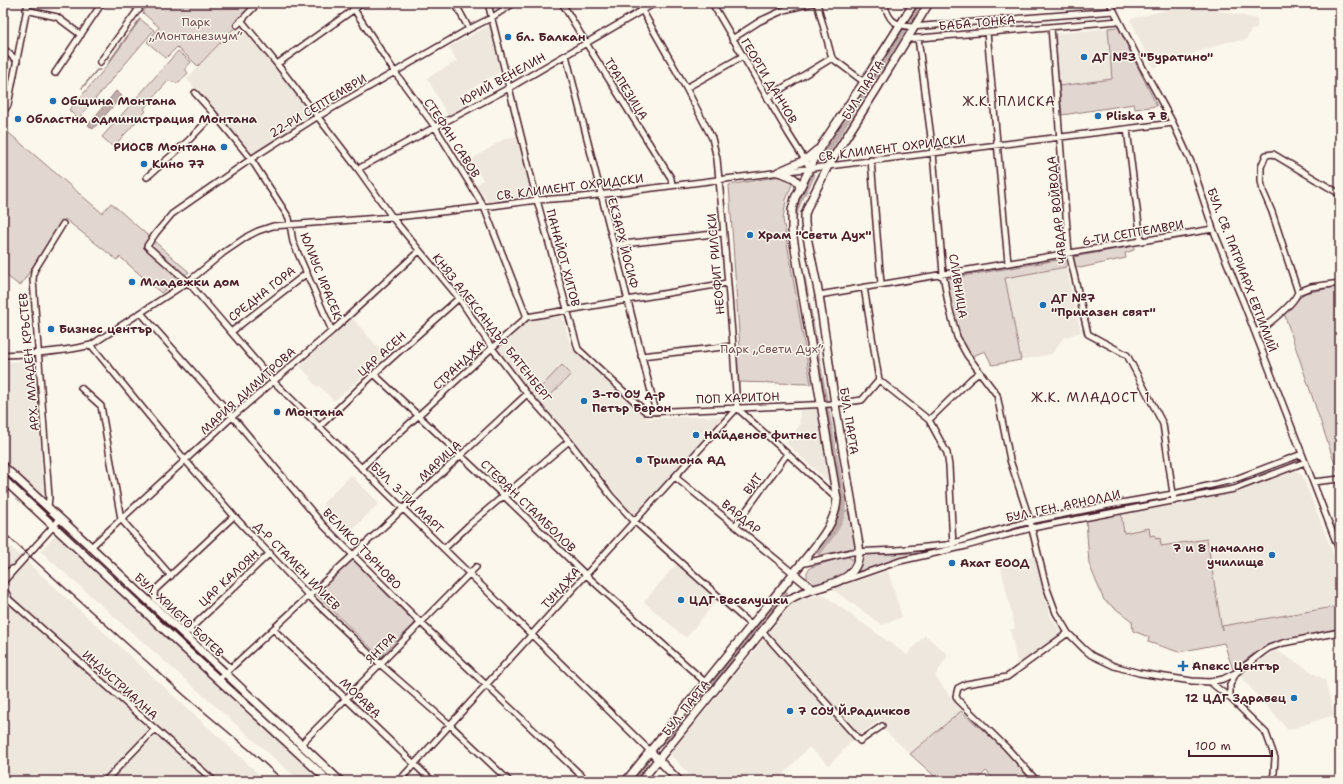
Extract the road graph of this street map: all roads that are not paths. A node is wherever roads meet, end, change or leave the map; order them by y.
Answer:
1 (28, 3) edge
2 (101, 3) edge
3 (132, 3) edge
4 (143, 3) edge
5 (258, 3) edge
6 (350, 3) edge
7 (363, 3) edge
8 (456, 3) edge
9 (488, 3) edge
10 (514, 3) edge
11 (562, 3) edge
12 (638, 3) edge
13 (655, 3) edge
14 (712, 3) edge
15 (812, 3) edge
16 (817, 3) edge
17 (884, 3) edge
18 (914, 3) edge
19 (929, 3) edge
20 (1110, 3) edge
21 (26, 10) junction
22 (139, 10) junction
23 (354, 10) junction
24 (643, 11) junction
25 (1114, 11) junction
26 (492, 18) junction
27 (1119, 21) junction
28 (902, 25) junction
29 (913, 27) junction
30 (1051, 27) junction
31 (469, 29) junction
32 (987, 32) junction
33 (80, 35) junction
34 (918, 38) junction
35 (732, 39) junction
36 (908, 39) junction
37 (586, 43) junction
38 (3, 48) edge
39 (566, 55) junction
40 (743, 56) junction
41 (832, 58) junction
42 (17, 61) junction
43 (100, 62) dead end
44 (277, 64) junction
45 (394, 72) junction
46 (55, 73) dead end
47 (864, 82) junction
48 (509, 88) junction
49 (686, 88) junction
50 (194, 93) dead end
51 (768, 97) junction
52 (3, 112) edge
53 (214, 114) junction
54 (317, 117) junction
55 (1173, 123) junction
56 (435, 127) junction
57 (1127, 129) junction
58 (1060, 137) junction
59 (997, 145) junction
60 (821, 146) junction
61 (933, 153) junction
62 (251, 159) junction
63 (805, 160) junction
64 (871, 160) junction
65 (828, 166) junction
66 (810, 168) junction
67 (358, 169) junction
68 (778, 172) junction
69 (147, 177) dead end
70 (718, 179) junction
71 (672, 185) junction
72 (800, 188) junction
73 (601, 194) junction
74 (1340, 194) edge
75 (537, 200) junction
76 (484, 208) junction
77 (392, 217) junction
78 (63, 224) dead end
79 (290, 224) junction
80 (1213, 229) junction
81 (724, 233) junction
82 (1141, 241) junction
83 (147, 246) joint
84 (614, 246) junction
85 (419, 251) junction
86 (1069, 253) junction
87 (1008, 263) junction
88 (307, 273) junction
89 (943, 274) junction
90 (188, 282) junction
91 (727, 283) junction
92 (1340, 283) edge
93 (881, 284) junction
94 (864, 287) junction
95 (1298, 292) junction
96 (819, 295) junction
97 (459, 298) junction
98 (627, 300) junction
99 (567, 310) junction
100 (141, 313) junction
101 (527, 317) junction
102 (332, 331) junction
103 (230, 332) junction
104 (1255, 332) junction
105 (91, 345) junction
106 (733, 346) junction
107 (492, 348) junction
108 (39, 353) junction
109 (3, 355) edge
110 (642, 356) junction
111 (980, 372) junction
112 (374, 374) junction
113 (879, 380) junction
114 (273, 381) junction
115 (81, 388) dead end
116 (528, 394) junction
117 (833, 404) junction
118 (823, 405) junction
119 (737, 408) junction
120 (656, 412) junction
121 (419, 416) junction
122 (232, 417) junction
123 (929, 420) junction
124 (319, 427) junction
125 (569, 441) junction
126 (787, 454) junction
127 (1302, 454) junction
128 (461, 455) junction
129 (186, 461) junction
130 (1305, 462) junction
131 (3, 466) edge
132 (361, 468) junction
133 (675, 477) junction
134 (3, 479) edge
135 (1340, 479) edge
136 (1313, 482) junction
137 (1173, 494) junction
138 (504, 496) junction
139 (837, 499) junction
140 (1174, 501) junction
141 (48, 507) junction
142 (403, 509) junction
143 (234, 516) junction
144 (60, 519) junction
145 (121, 519) junction
146 (634, 521) junction
147 (1030, 521) junction
148 (54, 526) junction
149 (735, 526) junction
150 (1032, 528) junction
151 (953, 543) junction
152 (91, 547) junction
153 (444, 549) junction
154 (954, 549) junction
155 (859, 551) junction
156 (1340, 552) edge
157 (270, 553) junction
158 (353, 555) junction
159 (21, 562) junction
160 (801, 564) junction
161 (476, 567) dead end
162 (793, 573) junction
163 (469, 574) junction
164 (3, 575) edge
165 (586, 575) junction
166 (170, 576) junction
167 (842, 580) junction
168 (3, 582) edge
169 (804, 582) junction
170 (3, 588) edge
171 (812, 589) junction
172 (3, 594) edge
173 (309, 596) junction
174 (13, 603) junction
175 (421, 623) junction
176 (752, 626) junction
177 (273, 629) junction
178 (762, 631) junction
179 (187, 632) junction
180 (1340, 632) edge
181 (1068, 633) junction
182 (532, 635) junction
183 (380, 664) junction
184 (231, 668) junction
185 (1237, 672) junction
186 (225, 673) junction
187 (218, 680) junction
188 (1210, 682) junction
189 (706, 683) junction
190 (486, 685) junction
191 (346, 698) junction
192 (1230, 698) junction
193 (450, 725) junction
194 (882, 726) dead end
195 (155, 729) junction
196 (301, 744) junction
197 (650, 751) junction
198 (658, 759) junction
199 (415, 764) junction
200 (105, 781) edge
201 (214, 781) edge
202 (329, 781) edge
203 (340, 781) edge
204 (399, 781) edge
205 (432, 781) edge
206 (509, 781) edge
207 (587, 781) edge
208 (626, 781) edge
209 (641, 781) edge
210 (679, 781) edge
211 (1035, 781) edge
212 (1272, 781) edge

1 - 21 street
2 - 33 street
3 - 22 street
4 - 22 street
5 - 44 street, КНЯЗ АЛЕКСАНДЪР БАТЕНБЕРГ
6 - 23 street, СТЕФАН САВОВ
7 - 23 street
8 - 31 street
9 - 26 street, ПАНАЙОТ ХИТОВ
10 - 26 street, 22-РИ СЕПТЕМВРИ
11 - 37 street, ТРАПЕЗИЦА
12 - 24 street, НЕОФИТ РИЛСКИ
13 - 24 street, ЮРИЙ ВЕНЕЛИН
14 - 35 street, ГЕОРГИ ДАНЧОВ
15 - 35 street
16 - 41 street
17 - 28 street
18 - 28 main road, БУЛ. ПАРТА
19 - 29 main road, БУЛ. ПАРТА
20 - 25 street, БУЛ. СВ. ПАТРИАРХ ЕВТИМИЙ
21 - 33 street
21 - 42 street
22 - 43 street
23 - 44 street
23 - 45 street, СТЕФАН САВОВ
24 - 37 street, ЮРИЙ ВЕНЕЛИН
24 - 49 street, НЕОФИТ РИЛСКИ
25 - 27 street, БУЛ. СВ. ПАТРИАРХ ЕВТИМИЙ
25 - 29 street, БАБА ТОНКА
26 - 31 street, 22-РИ СЕПТЕМВРИ
26 - 48 street, ПАНАЙОТ ХИТОВ
27 - 30 street, БАБА ТОНКА
27 - 55 street, БУЛ. СВ. ПАТРИАРХ ЕВТИМИЙ
28 - 29 street, БАБА ТОНКА
28 - 47 main road, БУЛ. ПАРТА
29 - 36 main road, БУЛ. ПАРТА
30 - 32 street, БАБА ТОНКА
30 - 58 street, ЧАВДАР ВОЙВОДА
31 - 45 street, 22-РИ СЕПТЕМВРИ
32 - 34 street, БАБА ТОНКА
32 - 59 street
33 - 46 street
34 - 36 street, БАБА ТОНКА
34 - 61 street, СЛИВНИЦА
35 - 40 street, ГЕОРГИ ДАНЧОВ
36 - 65 main road, БУЛ. ПАРТА
37 - 39 street, ЮРИЙ ВЕНЕЛИН
37 - 71 street, ТРАПЕЗИЦА
38 - 42 street
39 - 48 street, ЮРИЙ ВЕНЕЛИН
39 - 73 street, ЕКЗАРХ ЙОСИФ
40 - 49 street
40 - 51 street, ГЕОРГИ ДАНЧОВ
41 - 47 street
41 - 51 street
42 - 52 street
44 - 54 street, КНЯЗ АЛЕКСАНДЪР БАТЕНБЕРГ
45 - 54 street, 22-РИ СЕПТЕМВРИ
45 - 56 street, СТЕФАН САВОВ
47 - 60 main road, БУЛ. ПАРТА
48 - 56 street, ЮРИЙ ВЕНЕЛИН
48 - 75 street, ПАНАЙОТ ХИТОВ
49 - 70 street, НЕОФИТ РИЛСКИ
50 - 53 street, ЮЛИУС ИРАСЕК
51 - 63 street, ГЕОРГИ ДАНЧОВ
53 - 62 street, ЮЛИУС ИРАСЕК
53 - 69 street
54 - 62 street, 22-РИ СЕПТЕМВРИ
54 - 67 street, КНЯЗ АЛЕКСАНДЪР БАТЕНБЕРГ
55 - 57 street, СВ. КЛИМЕНТ ОХРИДСКИ
55 - 80 street, БУЛ. СВ. ПАТРИАРХ ЕВТИМИЙ
56 - 67 street, ЮРИЙ ВЕНЕЛИН
56 - 76 street, СТЕФАН САВОВ
57 - 58 street, СВ. КЛИМЕНТ ОХРИДСКИ
57 - 82 street
58 - 59 street, СВ. КЛИМЕНТ ОХРИДСКИ
58 - 86 street, ЧАВДАР ВОЙВОДА
59 - 61 street, СВ. КЛИМЕНТ ОХРИДСКИ
59 - 87 street
60 - 63 main road
60 - 66 main road, БУЛ. ПАРТА
61 - 64 street, СВ. КЛИМЕНТ ОХРИДСКИ
61 - 89 street, СЛИВНИЦА
62 - 79 street, ЮЛИУС ИРАСЕК
62 - 83 street, 22-РИ СЕПТЕМВРИ
63 - 66 street, ГЕОРГИ ДАНЧОВ
63 - 68 main road
64 - 65 street, СВ. КЛИМЕНТ ОХРИДСКИ
64 - 93 street
65 - 66 street, СВ. КЛИМЕНТ ОХРИДСКИ
65 - 96 main road, БУЛ. ПАРТА
66 - 68 street, СВ. КЛИМЕНТ ОХРИДСКИ
66 - 72 main road, БУЛ. ПАРТА
67 - 77 street, КНЯЗ АЛЕКСАНДЪР БАТЕНБЕРГ
68 - 70 street, СВ. КЛИМЕНТ ОХРИДСКИ
68 - 72 main road
70 - 71 street, СВ. КЛИМЕНТ ОХРИДСКИ
70 - 81 street, НЕОФИТ РИЛСКИ
71 - 73 street, СВ. КЛИМЕНТ ОХРИДСКИ
72 - 118 main road, БУЛ. ПАРТА
73 - 75 street, СВ. КЛИМЕНТ ОХРИДСКИ
73 - 84 street, ЕКЗАРХ ЙОСИФ
74 - 95 street
75 - 76 street, СВ. КЛИМЕНТ ОХРИДСКИ
75 - 99 street, ПАНАЙОТ ХИТОВ
76 - 77 street, СВ. КЛИМЕНТ ОХРИДСКИ
76 - 101 street, СТЕФАН САВОВ
77 - 79 street, СВ. КЛИМЕНТ ОХРИДСКИ
77 - 85 street, КНЯЗ АЛЕКСАНДЪР БАТЕНБЕРГ
78 - 108 street, АРХ. МЛАДЕН КРЪСТЕВ
79 - 88 street, ЮЛИУС ИРАСЕК
79 - 90 street, СВ. КЛИМЕНТ ОХРИДСКИ
80 - 82 street, 6-ТИ СЕПТЕМВРИ
80 - 104 street, БУЛ. СВ. ПАТРИАРХ ЕВТИМИЙ
81 - 84 street
81 - 91 street, НЕОФИТ РИЛСКИ
82 - 86 street, 6-ТИ СЕПТЕМВРИ
83 - 90 street, БУЛ. 3-ТИ МАРТ
84 - 98 street, ЕКЗАРХ ЙОСИФ
85 - 97 street, КНЯЗ АЛЕКСАНДЪР БАТЕНБЕРГ
85 - 102 street, МАРИЯ ДИМИТРОВА
86 - 87 street, 6-ТИ СЕПТЕМВРИ
86 - 137 street, ЧАВДАР ВОЙВОДА
87 - 89 street, 6-ТИ СЕПТЕМВРИ
88 - 102 street, ЮЛИУС ИРАСЕК
88 - 103 street, СРЕДНА ГОРА
89 - 93 street, 6-ТИ СЕПТЕМВРИ
89 - 111 street, СЛИВНИЦА
90 - 100 street, СВ. КЛИМЕНТ ОХРИДСКИ
90 - 103 street, БУЛ. 3-ТИ МАРТ
91 - 98 street
91 - 106 street, НЕОФИТ РИЛСКИ
92 - 95 street
93 - 94 street, 6-ТИ СЕПТЕМВРИ
94 - 96 street, 6-ТИ СЕПТЕМВРИ
94 - 113 street
95 - 104 street
96 - 117 main road, БУЛ. ПАРТА
97 - 107 street, КНЯЗ АЛЕКСАНДЪР БАТЕНБЕРГ
97 - 112 street, ЦАР АСЕН
98 - 99 street
98 - 110 street, ЕКЗАРХ ЙОСИФ
99 - 101 street
99 - 120 street, ПАНАЙОТ ХИТОВ
100 - 105 street, СВ. КЛИМЕНТ ОХРИДСКИ
100 - 122 street, ВЕЛИКО ТЪРНОВО
101 - 107 street, СТРАНДЖА
102 - 114 street, МАРИЯ ДИМИТРОВА
103 - 114 street, БУЛ. 3-ТИ МАРТ
104 - 127 street, БУЛ. СВ. ПАТРИАРХ ЕВТИМИЙ
105 - 108 street, СВ. КЛИМЕНТ ОХРИДСКИ
105 - 129 street, Д-Р СТАМЕН ИЛИЕВ
106 - 110 street
106 - 119 street, НЕОФИТ РИЛСКИ
107 - 116 street, КНЯЗ АЛЕКСАНДЪР БАТЕНБЕРГ
107 - 121 street, СТРАНДЖА
108 - 109 street, СВ. КЛИМЕНТ ОХРИДСКИ
108 - 141 street, АРХ. МЛАДЕН КРЪСТЕВ
110 - 120 street, ЕКЗАРХ ЙОСИФ
111 - 123 street
111 - 147 street, СЛИВНИЦА
112 - 121 street, СТЕФАН СТАМБОЛОВ
112 - 124 street, ЦАР АСЕН
113 - 117 street, ПОП ХАРИТОН
113 - 123 street
114 - 122 street, МАРИЯ ДИМИТРОВА
114 - 124 street, БУЛ. 3-ТИ МАРТ
115 - 145 street
116 - 125 street, КНЯЗ АЛЕКСАНДЪР БАТЕНБЕРГ
116 - 128 street, МАРИЦА
117 - 118 street, ПОП ХАРИТОН
117 - 155 main road, БУЛ. ПАРТА
118 - 119 street, ПОП ХАРИТОН
118 - 139 main road, БУЛ. ПАРТА
119 - 120 street, ПОП ХАРИТОН
119 - 126 street
119 - 133 street, ТУНДЖА
121 - 128 street, СТЕФАН СТАМБОЛОВ
121 - 132 street, СТРАНДЖА
122 - 129 street, МАРИЯ ДИМИТРОВА
122 - 158 street, ВЕЛИКО ТЪРНОВО
123 - 151 street
124 - 132 street, БУЛ. 3-ТИ МАРТ
125 - 138 street
125 - 146 street, КНЯЗ АЛЕКСАНДЪР БАТЕНБЕРГ
126 - 139 street
126 - 149 street, ВИТ
127 - 130 street, БУЛ. СВ. ПАТРИАРХ ЕВТИМИЙ
127 - 137 street, БУЛ. ГЕН. АРНОЛДИ
128 - 138 street, СТЕФАН СТАМБОЛОВ
128 - 142 street, МАРИЦА
129 - 143 street, Д-Р СТАМЕН ИЛИЕВ
129 - 145 street, МАРИЯ ДИМИТРОВА
130 - 136 street, БУЛ. СВ. ПАТРИАРХ ЕВТИМИЙ
130 - 140 street, БУЛ. ГЕН. АРНОЛДИ
131 - 141 main road, БУЛ. ХРИСТО БОТЕВ
132 - 142 street, БУЛ. 3-ТИ МАРТ
133 - 146 street, ТУНДЖА
133 - 149 street, ВАРДАР
134 - 148 main road, БУЛ. ХРИСТО БОТЕВ
135 - 136 street
136 - 156 street, БУЛ. СВ. ПАТРИАРХ ЕВТИМИЙ
137 - 140 street, ЧАВДАР ВОЙВОДА
137 - 147 street, БУЛ. ГЕН. АРНОЛДИ
138 - 153 street
138 - 165 street, СТЕФАН СТАМБОЛОВ
139 - 160 main road, БУЛ. ПАРТА
140 - 150 street, БУЛ. ГЕН. АРНОЛДИ
141 - 144 main road, БУЛ. ХРИСТО БОТЕВ
142 - 153 street, БУЛ. 3-ТИ МАРТ
142 - 158 street, МАРИЦА
143 - 157 street, Д-Р СТАМЕН ИЛИЕВ
143 - 166 street
144 - 148 street
144 - 152 main road, БУЛ. ХРИСТО БОТЕВ
145 - 152 street, МАРИЯ ДИМИТРОВА
145 - 166 street
146 - 165 street, ТУНДЖА
146 - 176 street, КНЯЗ АЛЕКСАНДЪР БАТЕНБЕРГ
147 - 150 street, СЛИВНИЦА
147 - 151 street, БУЛ. ГЕН. АРНОЛДИ
148 - 159 street
148 - 187 main road, БУЛ. ХРИСТО БОТЕВ
149 - 162 street, ВАРДАР
150 - 154 street, БУЛ. ГЕН. АРНОЛДИ
150 - 181 street, СЛИВНИЦА
151 - 154 street
151 - 155 street, БУЛ. ГЕН. АРНОЛДИ
152 - 179 main road, БУЛ. ХРИСТО БОТЕВ
153 - 163 street, БУЛ. 3-ТИ МАРТ
154 - 167 street, БУЛ. ГЕН. АРНОЛДИ
155 - 160 street, БУЛ. ГЕН. АРНОЛДИ
155 - 167 main road, БУЛ. ПАРТА
157 - 173 street, Д-Р СТАМЕН ИЛИЕВ
157 - 179 street, ЦАР КАЛОЯН
158 - 173 street, МАРИЦА
158 - 175 street, ВЕЛИКО ТЪРНОВО
159 - 164 street
159 - 168 street
160 - 162 main road, БУЛ. ПАРТА
160 - 169 main road
161 - 163 street, ЯНТРА
162 - 169 main road
162 - 176 main road, БУЛ. ПАРТА
163 - 175 street, ЯНТРА
163 - 182 street, БУЛ. 3-ТИ МАРТ
165 - 182 street, ТУНДЖА
165 - 189 street, СТЕФАН СТАМБОЛОВ
166 - 179 street
167 - 171 main road, БУЛ. ПАРТА
169 - 171 main road
170 - 174 street, ИНДУСТРИАЛНА
171 - 178 main road, БУЛ. ПАРТА
172 - 174 street, ИНДУСТРИАЛНА
173 - 177 street, МАРИЦА
173 - 183 street, Д-Р СТАМЕН ИЛИЕВ
174 - 195 street, ИНДУСТРИАЛНА
175 - 183 street, ЯНТРА
175 - 190 street, ВЕЛИКО ТЪРНОВО
176 - 189 main road, БУЛ. ПАРТА
177 - 184 street, МАРИЦА
177 - 191 street, МОРАВА
178 - 194 street
178 - 198 main road, БУЛ. ПАРТА
179 - 184 street
179 - 186 main road, БУЛ. ХРИСТО БОТЕВ
180 - 185 street
181 - 188 street, СЛИВНИЦА
181 - 211 street
182 - 190 street, ТУНДЖА
182 - 197 street, БУЛ. 3-ТИ МАРТ
183 - 191 street, ЯНТРА
183 - 193 street, Д-Р СТАМЕН ИЛИЕВ
184 - 186 street, МАРИЦА
185 - 188 street
185 - 192 street
186 - 187 street, МАРИЦА
186 - 196 main road, БУЛ. ХРИСТО БОТЕВ
187 - 202 main road, БУЛ. ХРИСТО БОТЕВ
188 - 192 street
189 - 197 main road, БУЛ. ПАРТА
190 - 193 street, ТУНДЖА
190 - 207 street, ВЕЛИКО ТЪРНОВО
191 - 196 street, ЯНТРА
191 - 199 street, МОРАВА
192 - 212 street
193 - 199 street, ТУНДЖА
193 - 206 street, Д-Р СТАМЕН ИЛИЕВ
195 - 200 street
195 - 201 street, ИНДУСТРИАЛНА
196 - 203 main road, БУЛ. ХРИСТО БОТЕВ
197 - 198 main road, БУЛ. 3-ТИ МАРТ
197 - 208 main road, БУЛ. ПАРТА
198 - 209 main road, БУЛ. ПАРТА
198 - 210 main road, БУЛ. 3-ТИ МАРТ
199 - 204 street, ТУНДЖА
199 - 205 street, МОРАВА

